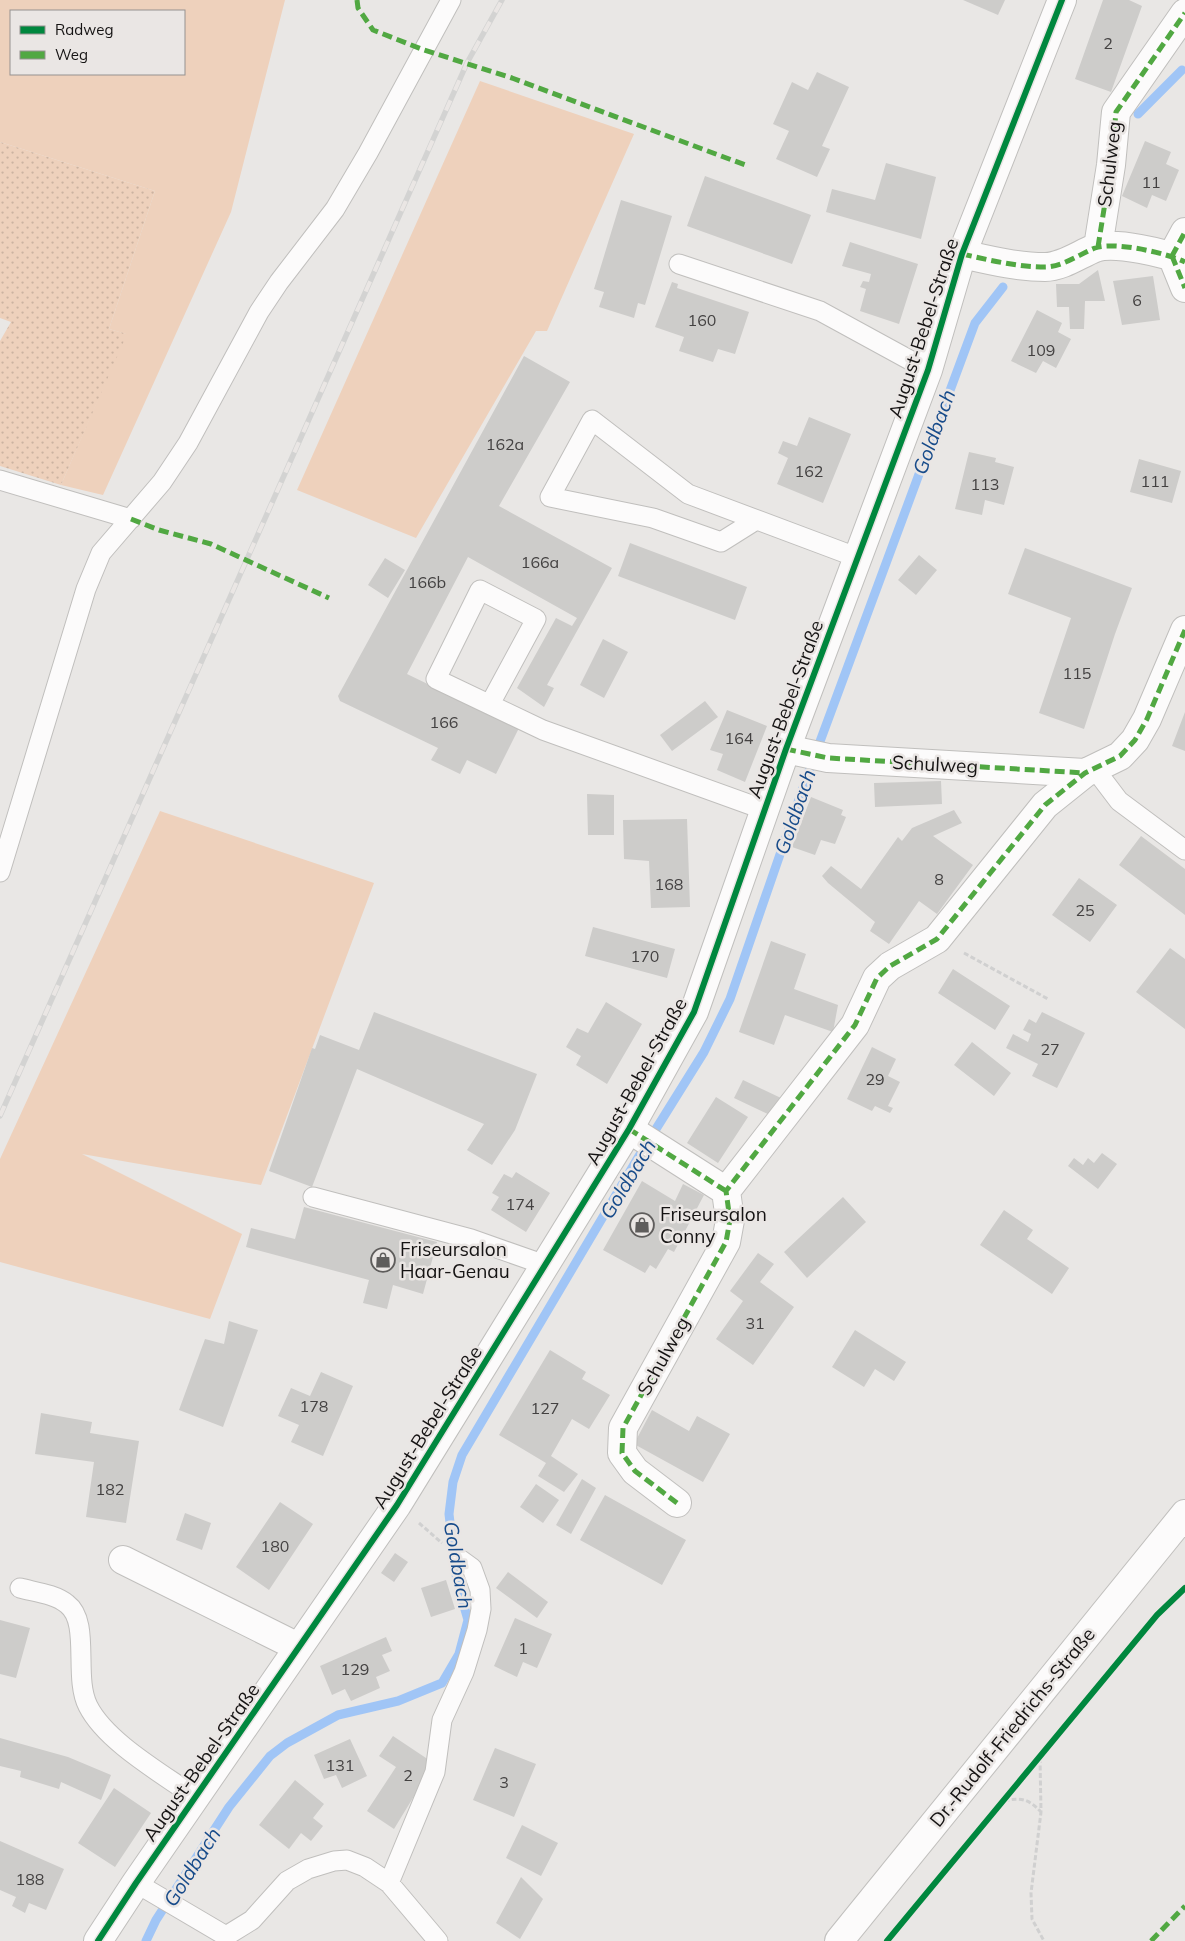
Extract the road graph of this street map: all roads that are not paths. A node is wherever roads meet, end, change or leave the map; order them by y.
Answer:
1 (451, 0) edge
2 (1062, 0) edge
3 (1185, 13) edge
4 (1185, 232) edge
5 (1098, 247) junction
6 (962, 254) junction
7 (1179, 259) edge
8 (679, 264) dead end
9 (1185, 288) edge
10 (928, 370) junction
11 (0, 480) edge
12 (131, 519) junction
13 (756, 520) junction
14 (856, 557) junction
15 (1185, 630) edge
16 (490, 704) junction
17 (786, 749) junction
18 (1089, 770) junction
19 (764, 810) junction
20 (1185, 850) edge
21 (0, 872) edge
22 (629, 1129) junction
23 (726, 1191) junction
24 (313, 1198) dead end
25 (545, 1265) junction
26 (677, 1503) dead end
27 (1185, 1514) edge
28 (123, 1560) dead end
29 (461, 1560) dead end
30 (20, 1588) dead end
31 (298, 1647) junction
32 (196, 1797) junction
33 (136, 1883) junction
34 (389, 1883) junction
35 (229, 1938) edge
36 (98, 1941) edge
37 (438, 1941) edge
38 (839, 1941) edge

1 - 12 lane
2 - 6 street, August-Bebel-Straße
3 - 5 street, Schulweg
4 - 7 street
5 - 6 street
5 - 7 street
6 - 10 street, August-Bebel-Straße
7 - 9 street
8 - 10 lane
10 - 14 street, August-Bebel-Straße
11 - 12 lane
12 - 21 lane
13 - 13 lane
13 - 14 lane
14 - 17 street, August-Bebel-Straße
15 - 18 street, Schulweg
16 - 16 lane
16 - 19 lane
17 - 18 street, Schulweg
17 - 19 street, August-Bebel-Straße
18 - 20 lane
18 - 23 street, Schulweg
19 - 22 street, August-Bebel-Straße
22 - 23 street
22 - 25 street, August-Bebel-Straße
23 - 26 street, Schulweg
24 - 25 lane
25 - 31 street, August-Bebel-Straße
27 - 38 street, Dr.-Rudolf-Friedrichs-Straße
28 - 31 street
29 - 34 lane
30 - 32 lane
31 - 32 street, August-Bebel-Straße
32 - 33 street, August-Bebel-Straße
33 - 35 lane
33 - 36 street, August-Bebel-Straße
34 - 35 lane
34 - 37 lane

